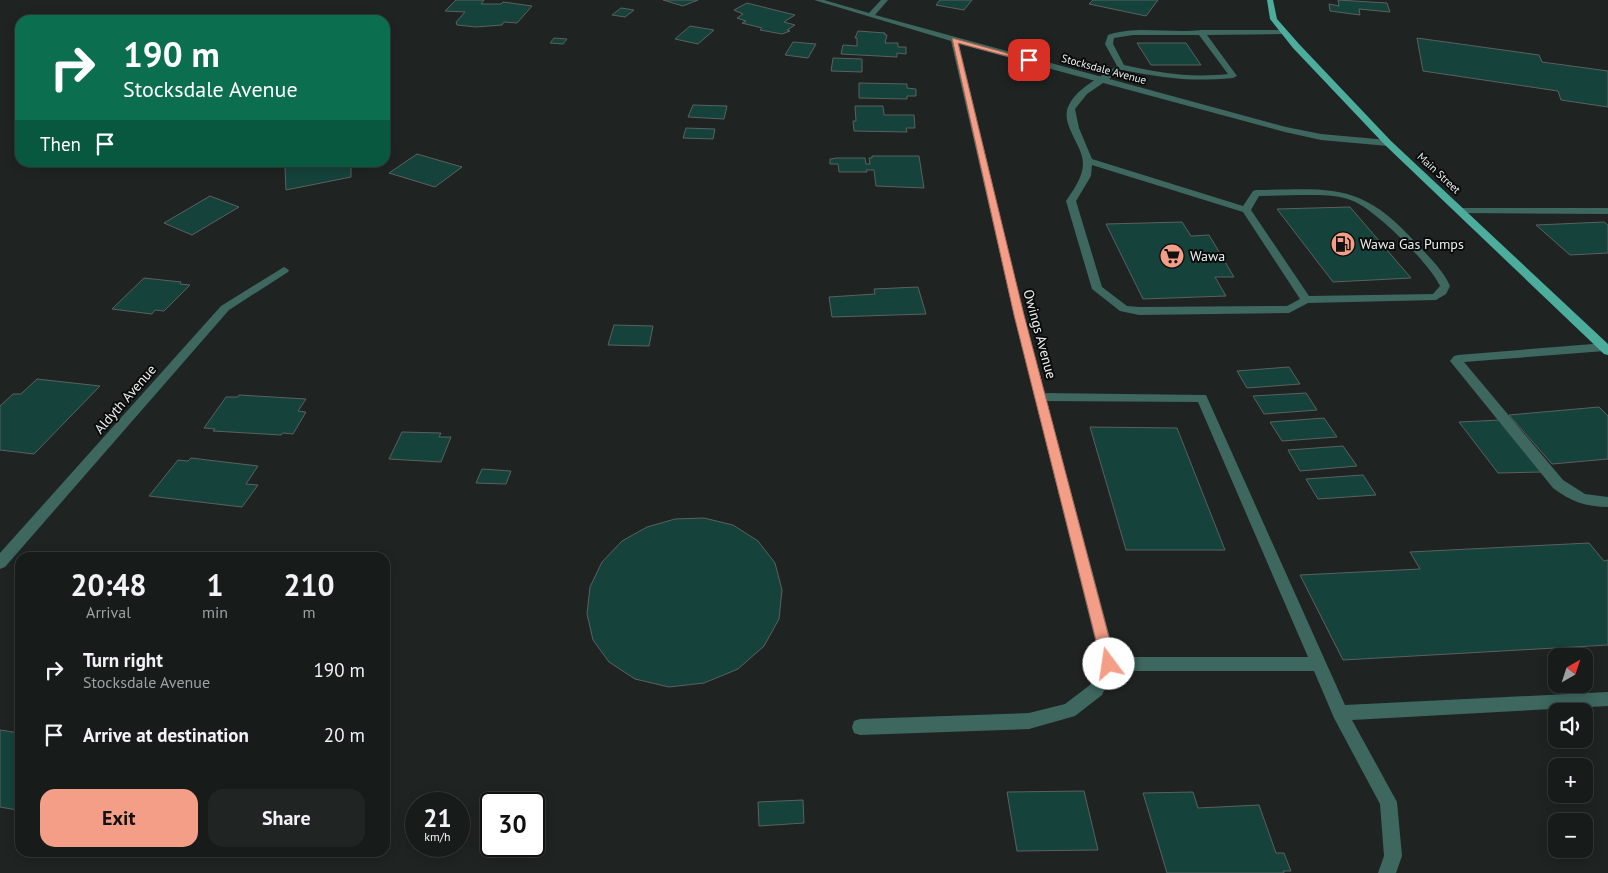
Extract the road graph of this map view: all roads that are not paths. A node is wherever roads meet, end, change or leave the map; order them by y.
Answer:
1 (817, 0) edge
2 (885, 0) edge
3 (1270, 0) edge
4 (870, 16) junction
5 (1201, 32) junction
6 (1283, 32) junction
7 (954, 40) junction
8 (1121, 68) junction
9 (1103, 80) junction
10 (1388, 142) junction
11 (1088, 161) junction
12 (1246, 210) junction
13 (1461, 211) junction
14 (1608, 211) edge
15 (284, 270) dead end
16 (1306, 300) junction
17 (1606, 349) edge
18 (1042, 397) junction
19 (1608, 502) edge
20 (0, 563) edge
21 (1109, 664) junction
22 (1318, 664) junction
23 (1608, 699) edge
24 (1340, 714) junction
25 (860, 727) dead end
26 (1387, 873) edge

1 - 4 street, Stocksdale Avenue
2 - 4 street
3 - 6 main road, Main Street
4 - 7 street, Stocksdale Avenue
5 - 6 street
5 - 8 street
5 - 8 street
6 - 10 main road, Main Street
7 - 9 street, Stocksdale Avenue
7 - 18 street, Owings Avenue
8 - 9 street
9 - 10 street, Stocksdale Avenue
9 - 11 street
10 - 13 main road, Main Street
11 - 12 street
11 - 16 street
12 - 16 street
12 - 16 street
13 - 14 street
13 - 17 main road, Main Street
15 - 20 street, Aldyth Avenue
17 - 19 street
18 - 21 street, Owings Avenue
18 - 22 street
21 - 22 street
21 - 25 street
22 - 24 street
23 - 24 street
24 - 26 street

